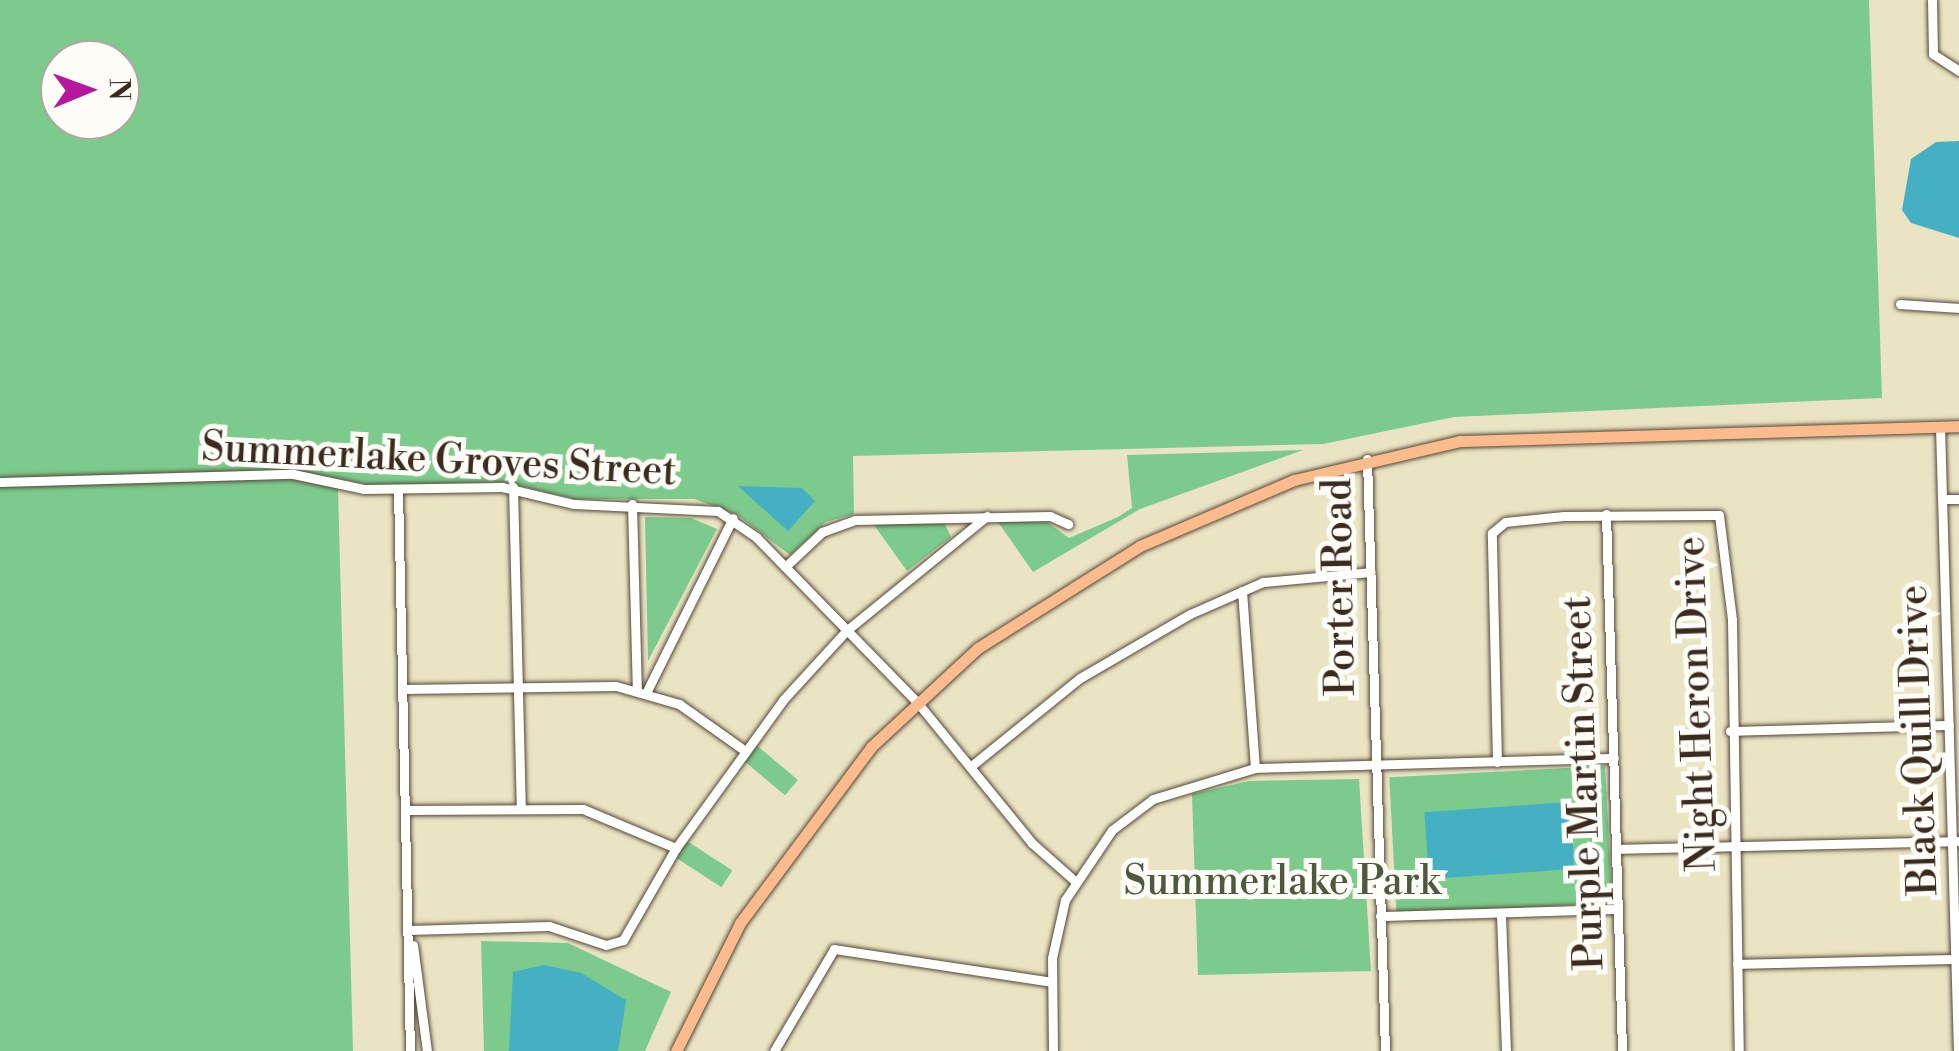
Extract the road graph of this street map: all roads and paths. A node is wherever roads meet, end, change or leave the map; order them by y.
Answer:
1 (1932, 0) edge
2 (1959, 71) edge
3 (1900, 304) dead end
4 (1959, 308) edge
5 (1959, 418) edge
6 (1885, 426) junction
7 (1959, 426) edge
8 (1940, 427) junction
9 (1367, 459) junction
10 (0, 482) edge
11 (513, 488) junction
12 (398, 489) junction
13 (1959, 499) edge
14 (1942, 500) junction
15 (632, 504) junction
16 (1606, 514) junction
17 (987, 516) junction
18 (733, 518) junction
19 (1068, 524) dead end
20 (785, 567) junction
21 (1371, 572) junction
22 (1242, 591) junction
23 (846, 630) junction
24 (518, 685) junction
25 (403, 690) junction
26 (642, 692) junction
27 (916, 702) junction
28 (1949, 725) junction
29 (1730, 731) junction
30 (744, 750) junction
31 (1614, 758) junction
32 (1497, 762) junction
33 (1377, 766) junction
34 (970, 767) junction
35 (1255, 768) junction
36 (522, 806) junction
37 (405, 810) junction
38 (1956, 842) edge
39 (1734, 847) junction
40 (676, 848) junction
41 (1616, 849) junction
42 (1076, 880) junction
43 (1618, 909) junction
44 (1502, 915) junction
45 (1380, 916) junction
46 (409, 930) junction
47 (1958, 959) edge
48 (1736, 964) junction
49 (1052, 982) junction
50 (776, 1047) edge
51 (410, 1051) edge
52 (427, 1051) edge
53 (676, 1051) edge
54 (786, 1051) edge
55 (1053, 1051) edge
56 (1385, 1051) edge
57 (1506, 1051) edge
58 (1622, 1051) edge
59 (1739, 1051) edge
60 (1958, 1051) edge

1 - 2 street
3 - 4 street
5 - 6 main road, Porter Road
6 - 8 main road, Porter Road
6 - 9 main road, Porter Road
7 - 8 main road, Porter Road
8 - 14 street, Black Quill Drive
9 - 21 street, Porter Road
9 - 27 main road
10 - 12 street, Summerlake Groves Street
11 - 12 street, Summerlake Groves Street
11 - 15 street, Summerlake Groves Street
11 - 24 street
12 - 25 street
13 - 14 street
14 - 28 street, Black Quill Drive
15 - 18 street, Summerlake Groves Street
15 - 26 street
16 - 29 street, Night Heron Drive
16 - 31 street, Purple Martin Street
16 - 32 street, Night Heron Drive
17 - 19 street
17 - 20 street
17 - 23 street
18 - 20 street, Summerlake Groves Street
18 - 26 street
20 - 23 street, Summerlake Groves Street
21 - 22 street
21 - 33 street, Porter Road
22 - 34 street
22 - 35 street
23 - 27 street, Summerlake Groves Street
23 - 30 street
24 - 25 street
24 - 26 street
24 - 36 street
25 - 37 street
26 - 30 street
27 - 34 street, Summerlake Groves Street
27 - 53 main road
28 - 29 street
28 - 38 street, Black Quill Drive
29 - 39 street, Night Heron Drive
30 - 40 street
31 - 32 street
31 - 41 street, Purple Martin Street
32 - 33 street
33 - 35 street
33 - 45 street, Porter Road
34 - 42 street, Summerlake Groves Street
35 - 42 street
36 - 37 street
36 - 40 street
37 - 46 street
38 - 39 street
38 - 47 street, Black Quill Drive
39 - 41 street
39 - 48 street, Night Heron Drive
40 - 46 street
41 - 43 street, Purple Martin Street
42 - 49 street
43 - 44 street
43 - 58 street, Purple Martin Street
44 - 45 street
44 - 57 street
45 - 56 street, Porter Road
46 - 51 street
46 - 52 street
47 - 48 street
47 - 60 street, Black Quill Drive
48 - 59 street, Night Heron Drive
49 - 50 street
49 - 55 street
50 - 54 street

